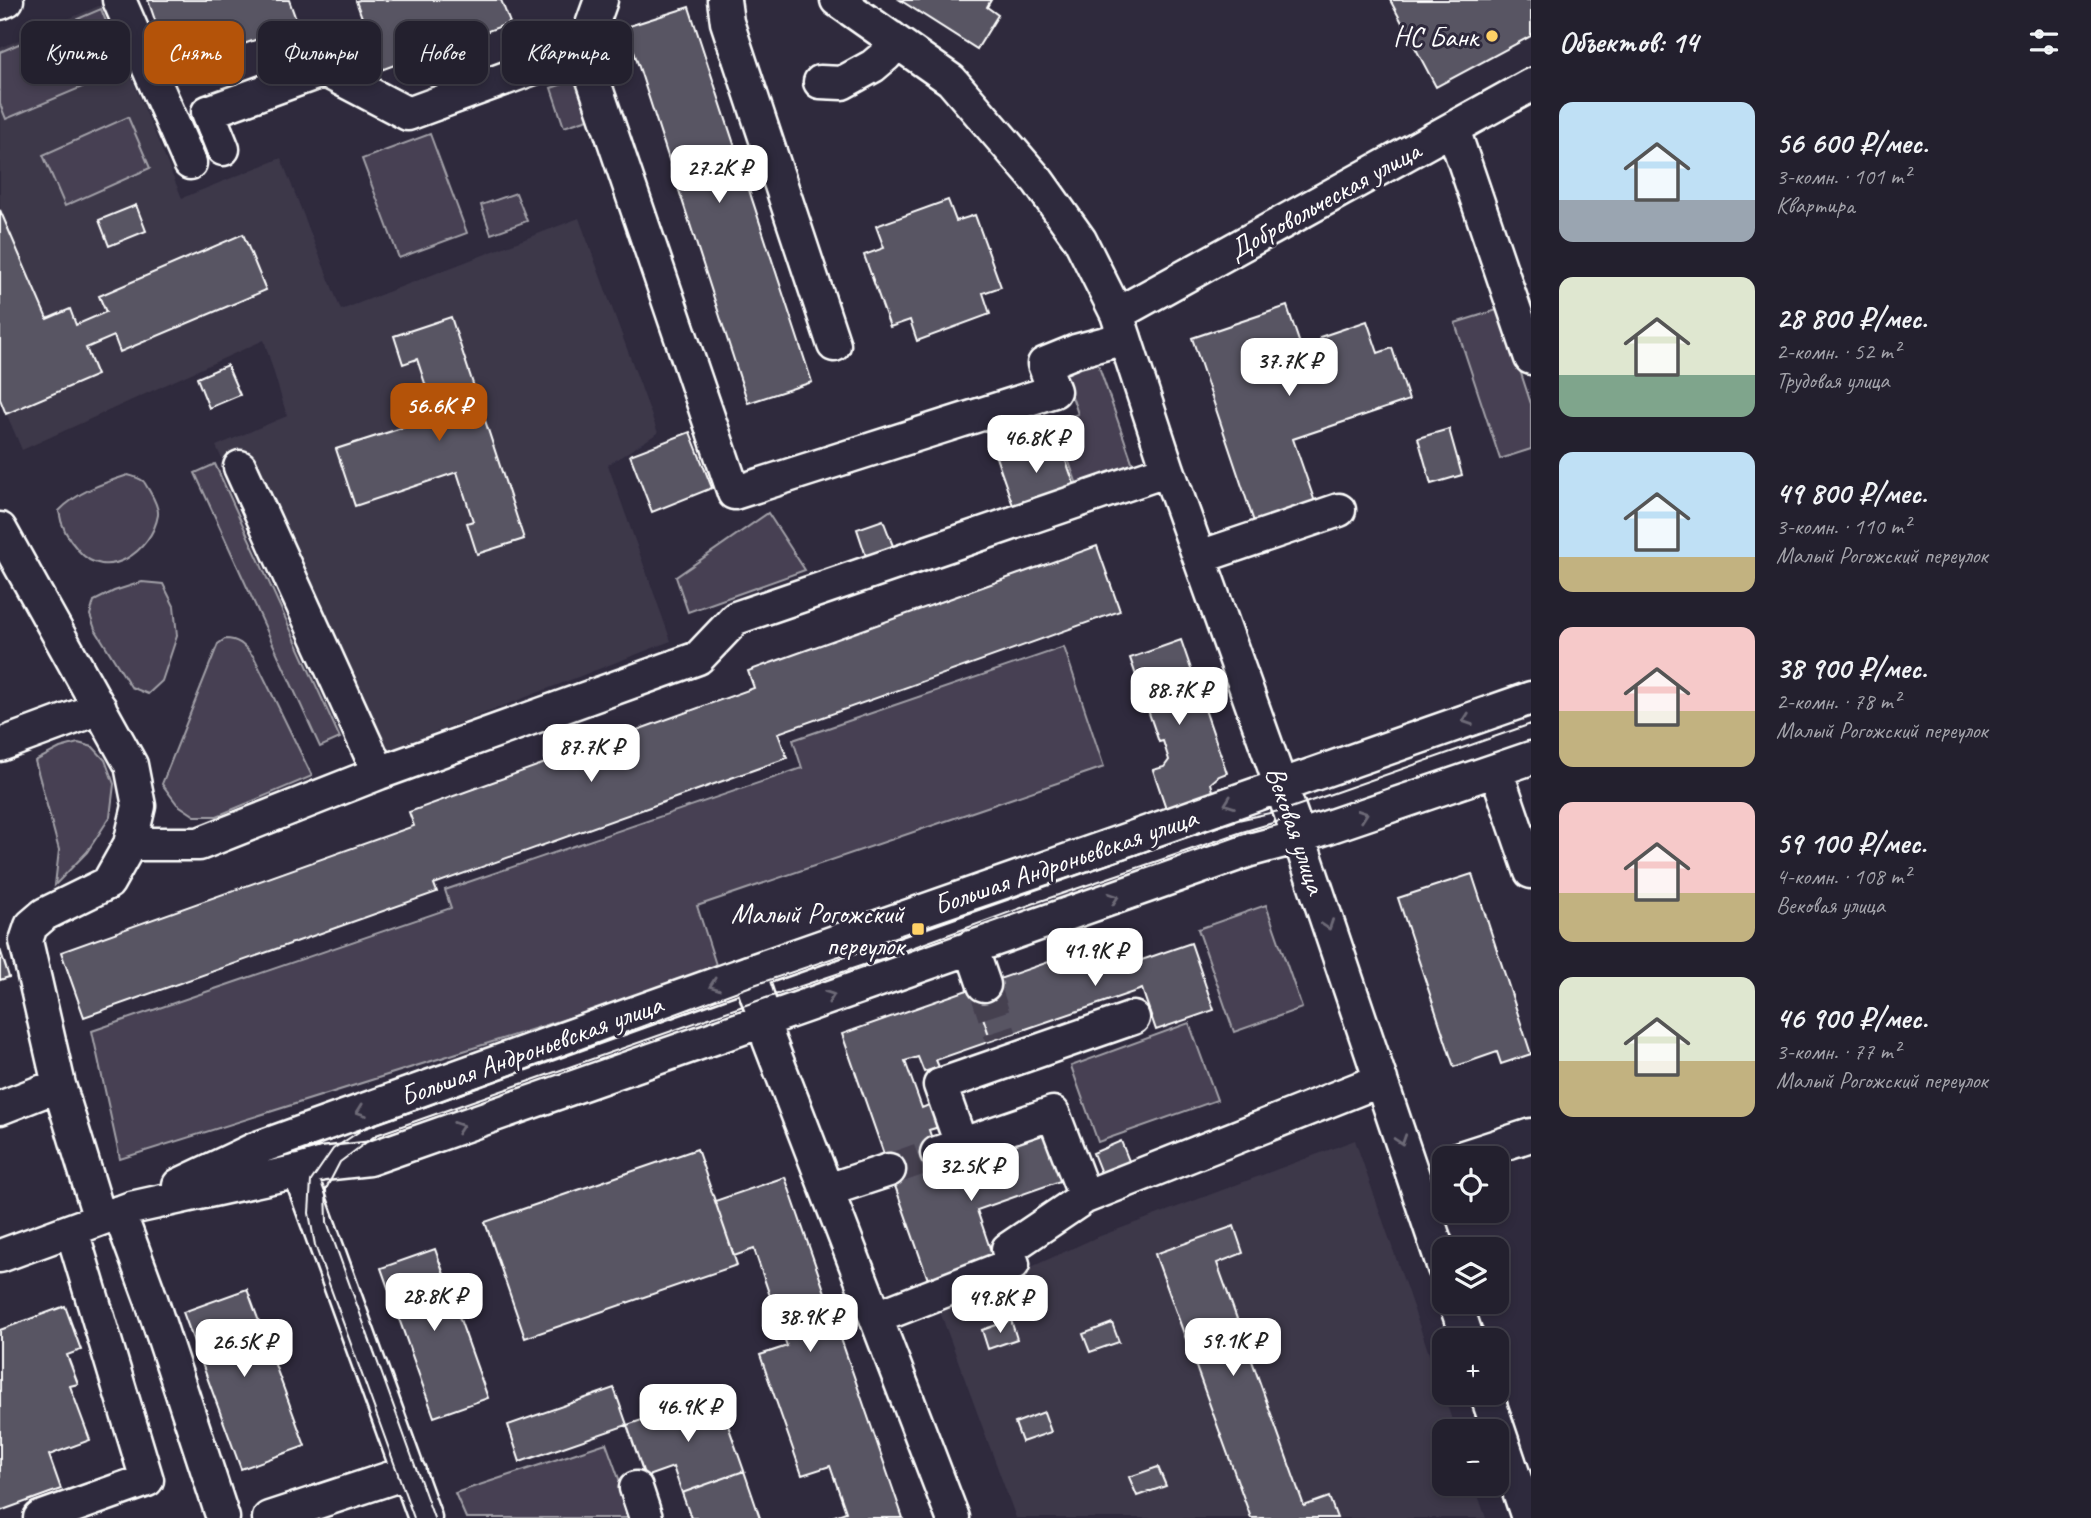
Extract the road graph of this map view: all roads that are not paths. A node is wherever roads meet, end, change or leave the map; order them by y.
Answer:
1 (6, 0) edge
2 (119, 0) edge
3 (601, 0) edge
4 (724, 0) edge
5 (837, 0) edge
6 (0, 3) edge
7 (593, 21) edge
8 (892, 38) junction
9 (502, 80) edge
10 (820, 82) dead end
11 (595, 84) edge
12 (1531, 85) edge
13 (1452, 129) junction
14 (223, 149) dead end
15 (190, 163) dead end
16 (1121, 326) junction
17 (834, 345) dead end
18 (1531, 358) edge
19 (240, 467) dead end
20 (1168, 470) junction
21 (1339, 510) dead end
22 (0, 529) edge
23 (1200, 557) junction
24 (8, 559) edge
25 (1531, 698) edge
26 (100, 708) junction
27 (0, 746) edge
28 (1531, 758) edge
29 (1496, 770) junction
30 (379, 773) junction
31 (1280, 785) junction
32 (1299, 837) junction
33 (130, 844) junction
34 (1531, 872) edge
35 (971, 947) junction
36 (750, 972) junction
37 (984, 985) tunnel mouth
38 (1133, 1018) dead end
39 (765, 1019) junction
40 (1381, 1080) junction
41 (59, 1085) junction
42 (0, 1108) edge
43 (1531, 1135) edge
44 (1497, 1146) edge
45 (1432, 1168) edge
46 (889, 1170) tunnel mouth
47 (299, 1171) junction
48 (1412, 1174) junction
49 (828, 1190) junction
50 (1085, 1198) junction
51 (105, 1217) junction
52 (1433, 1237) edge
53 (0, 1256) edge
54 (877, 1317) junction
55 (1490, 1405) edge
56 (409, 1472) junction
57 (636, 1488) dead end
58 (40, 1518) edge
59 (223, 1518) edge
60 (269, 1518) edge
61 (425, 1518) edge
62 (646, 1518) edge
63 (953, 1518) edge
64 (1528, 1518) edge

1 - 6 street
2 - 15 street
3 - 7 street
4 - 17 street
5 - 8 street, Вековая улица
8 - 10 street
8 - 16 street, Вековая улица
9 - 14 street
11 - 16 street, Добровольческая улица
12 - 13 street, Добровольческая улица
13 - 16 street, Добровольческая улица
13 - 18 street
16 - 20 street, Вековая улица
19 - 30 street
20 - 23 street, Вековая улица
20 - 30 street
21 - 23 street
22 - 24 street
23 - 31 street, Вековая улица
24 - 26 street
25 -> 31 street, Большая Андроньевская улица
26 - 27 street
26 - 33 street
28 - 29 street, Большая Андроньевская улица
32 -> 29 street, Большая Андроньевская улица
29 - 34 street
30 - 33 street
31 - 32 street, Вековая улица
31 -> 36 street, Большая Андроньевская улица
35 -> 32 street, Большая Андроньевская улица
32 -> 40 street, Вековая улица
33 - 41 street
35 - 37 street
39 -> 35 street, Большая Андроньевская улица
36 - 39 street
36 -> 51 street, Большая Андроньевская улица
38 - 50 street
47 -> 39 street, Большая Андроньевская улица
39 - 49 street
40 -> 48 street, Вековая улица
40 - 50 street
41 - 42 street
41 - 51 street
43 - 44 street
45 - 48 street
46 - 49 street
47 - 51 street, Большая Андроньевская улица
47 - 56 street
48 - 52 street, Вековая улица
49 - 54 street
50 - 54 street
51 - 53 street, Большая Андроньевская улица
51 - 58 street
51 - 59 street
54 - 63 street
55 - 64 street
56 - 60 street
56 - 61 street
57 - 62 street

